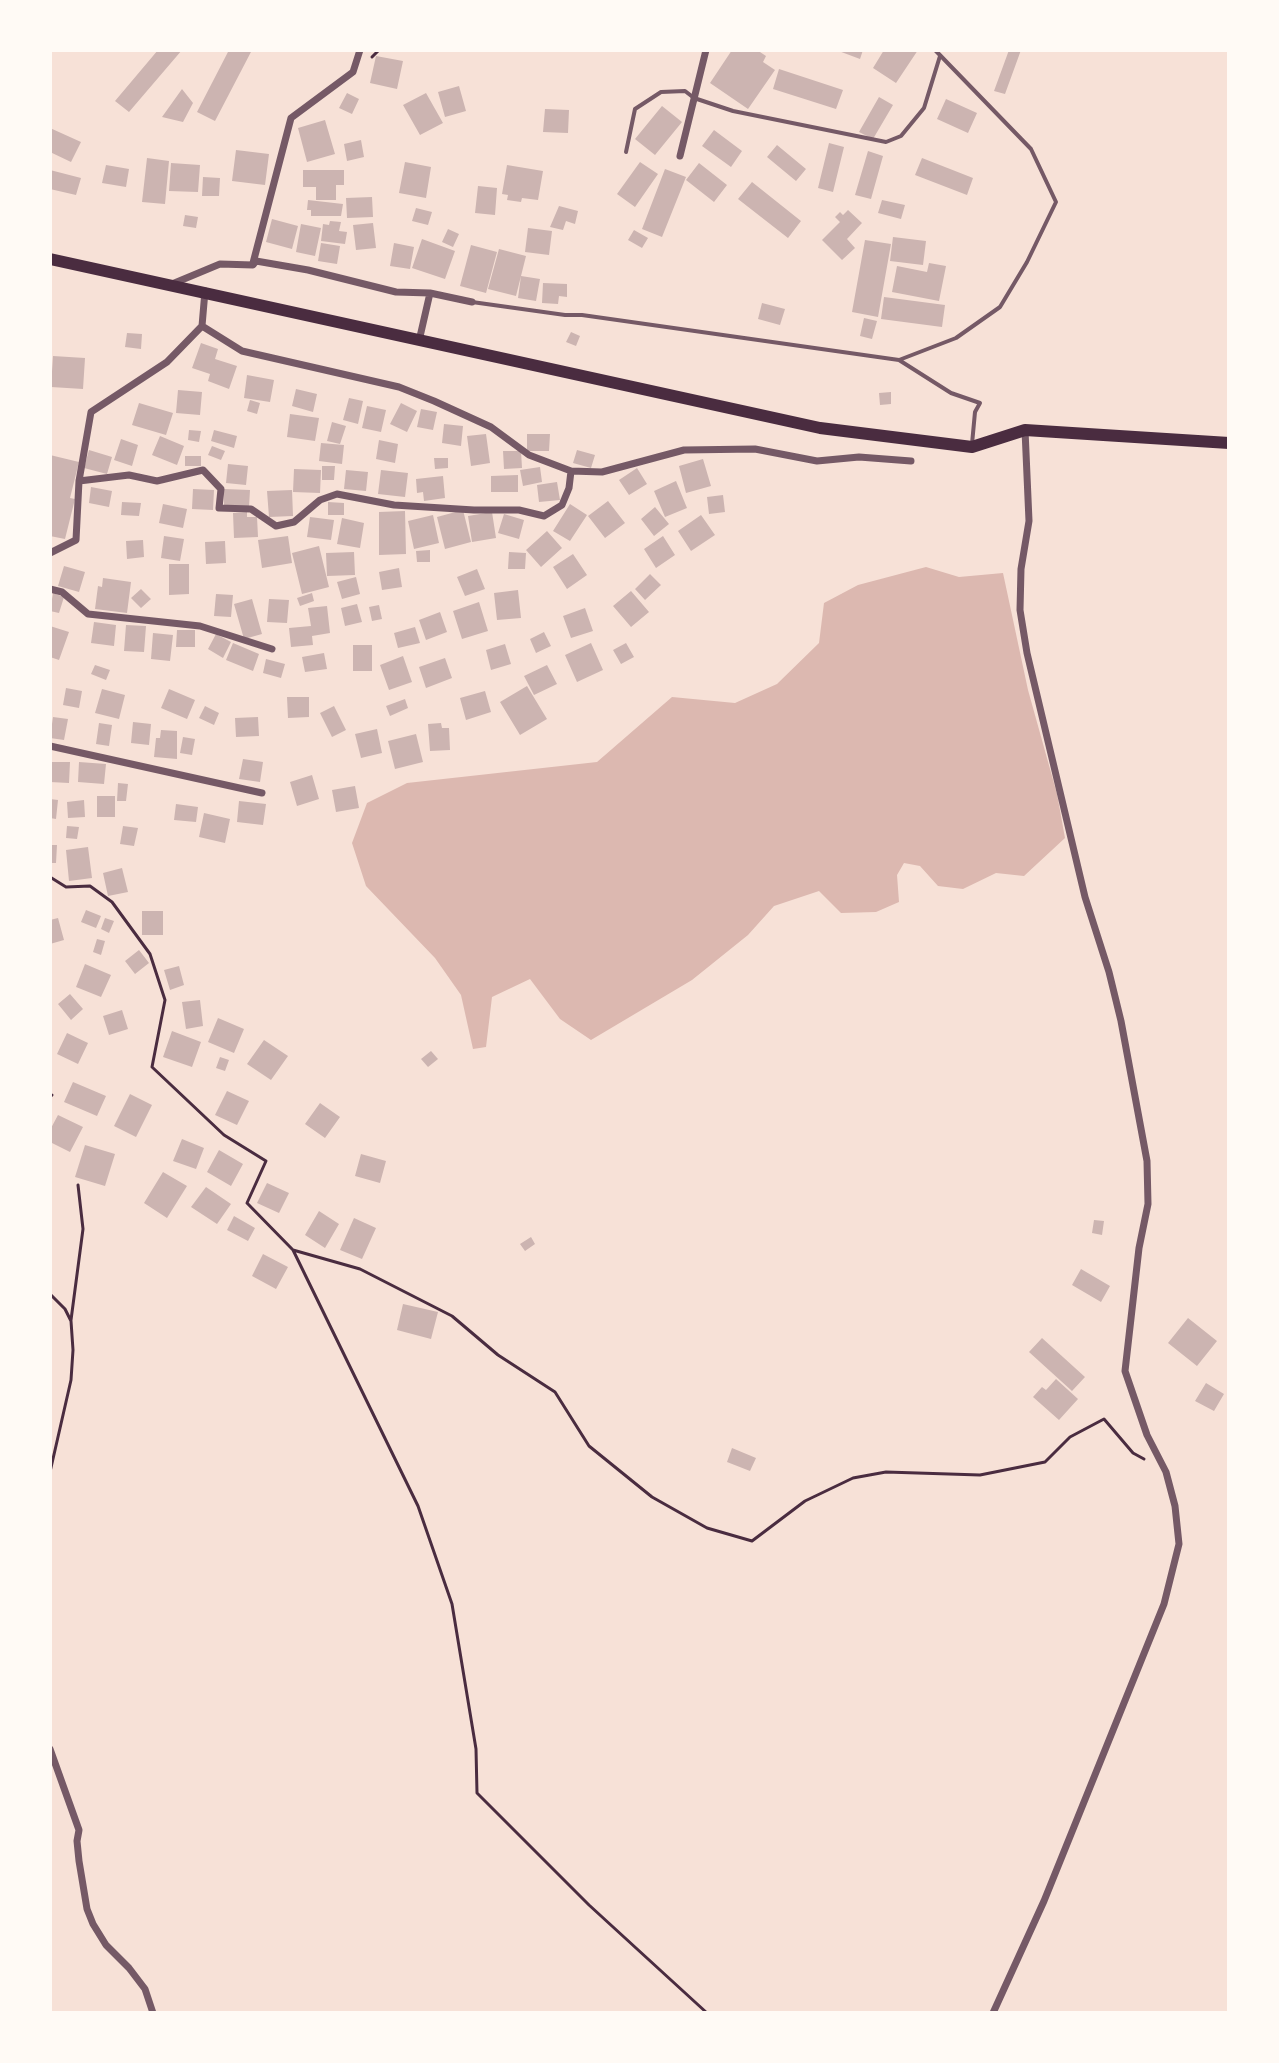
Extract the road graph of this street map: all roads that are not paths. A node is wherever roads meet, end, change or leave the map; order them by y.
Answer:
1 (360, 50) edge
2 (706, 50) edge
3 (935, 50) edge
4 (940, 56) junction
5 (694, 98) junction
6 (626, 152) dead end
7 (680, 156) dead end
8 (50, 259) edge
9 (253, 265) junction
10 (168, 286) junction
11 (205, 291) junction
12 (430, 293) junction
13 (472, 302) joint
14 (202, 326) junction
15 (419, 341) junction
16 (899, 360) junction
17 (1025, 430) junction
18 (1229, 443) edge
19 (972, 447) junction
20 (911, 461) dead end
21 (571, 471) junction
22 (79, 481) junction
23 (50, 553) edge
24 (50, 589) edge
25 (272, 649) dead end
26 (50, 746) edge
27 (262, 793) dead end
28 (50, 1749) edge
29 (153, 2013) edge
30 (993, 2013) edge

1 - 9 street
2 - 5 street
3 - 4 lane
4 - 5 lane
4 - 16 lane
5 - 6 lane
5 - 7 street
8 - 10 highway
9 - 10 street
9 - 12 street
10 - 11 highway
11 - 14 street
11 - 15 highway
12 - 13 street
12 - 15 street
13 - 16 lane
14 - 21 street
14 - 22 street
15 - 19 highway
16 - 19 lane
17 - 18 highway
17 - 19 highway
17 - 30 street
20 - 21 street
21 - 22 street
22 - 23 street
24 - 25 street
26 - 27 street
28 - 29 street

